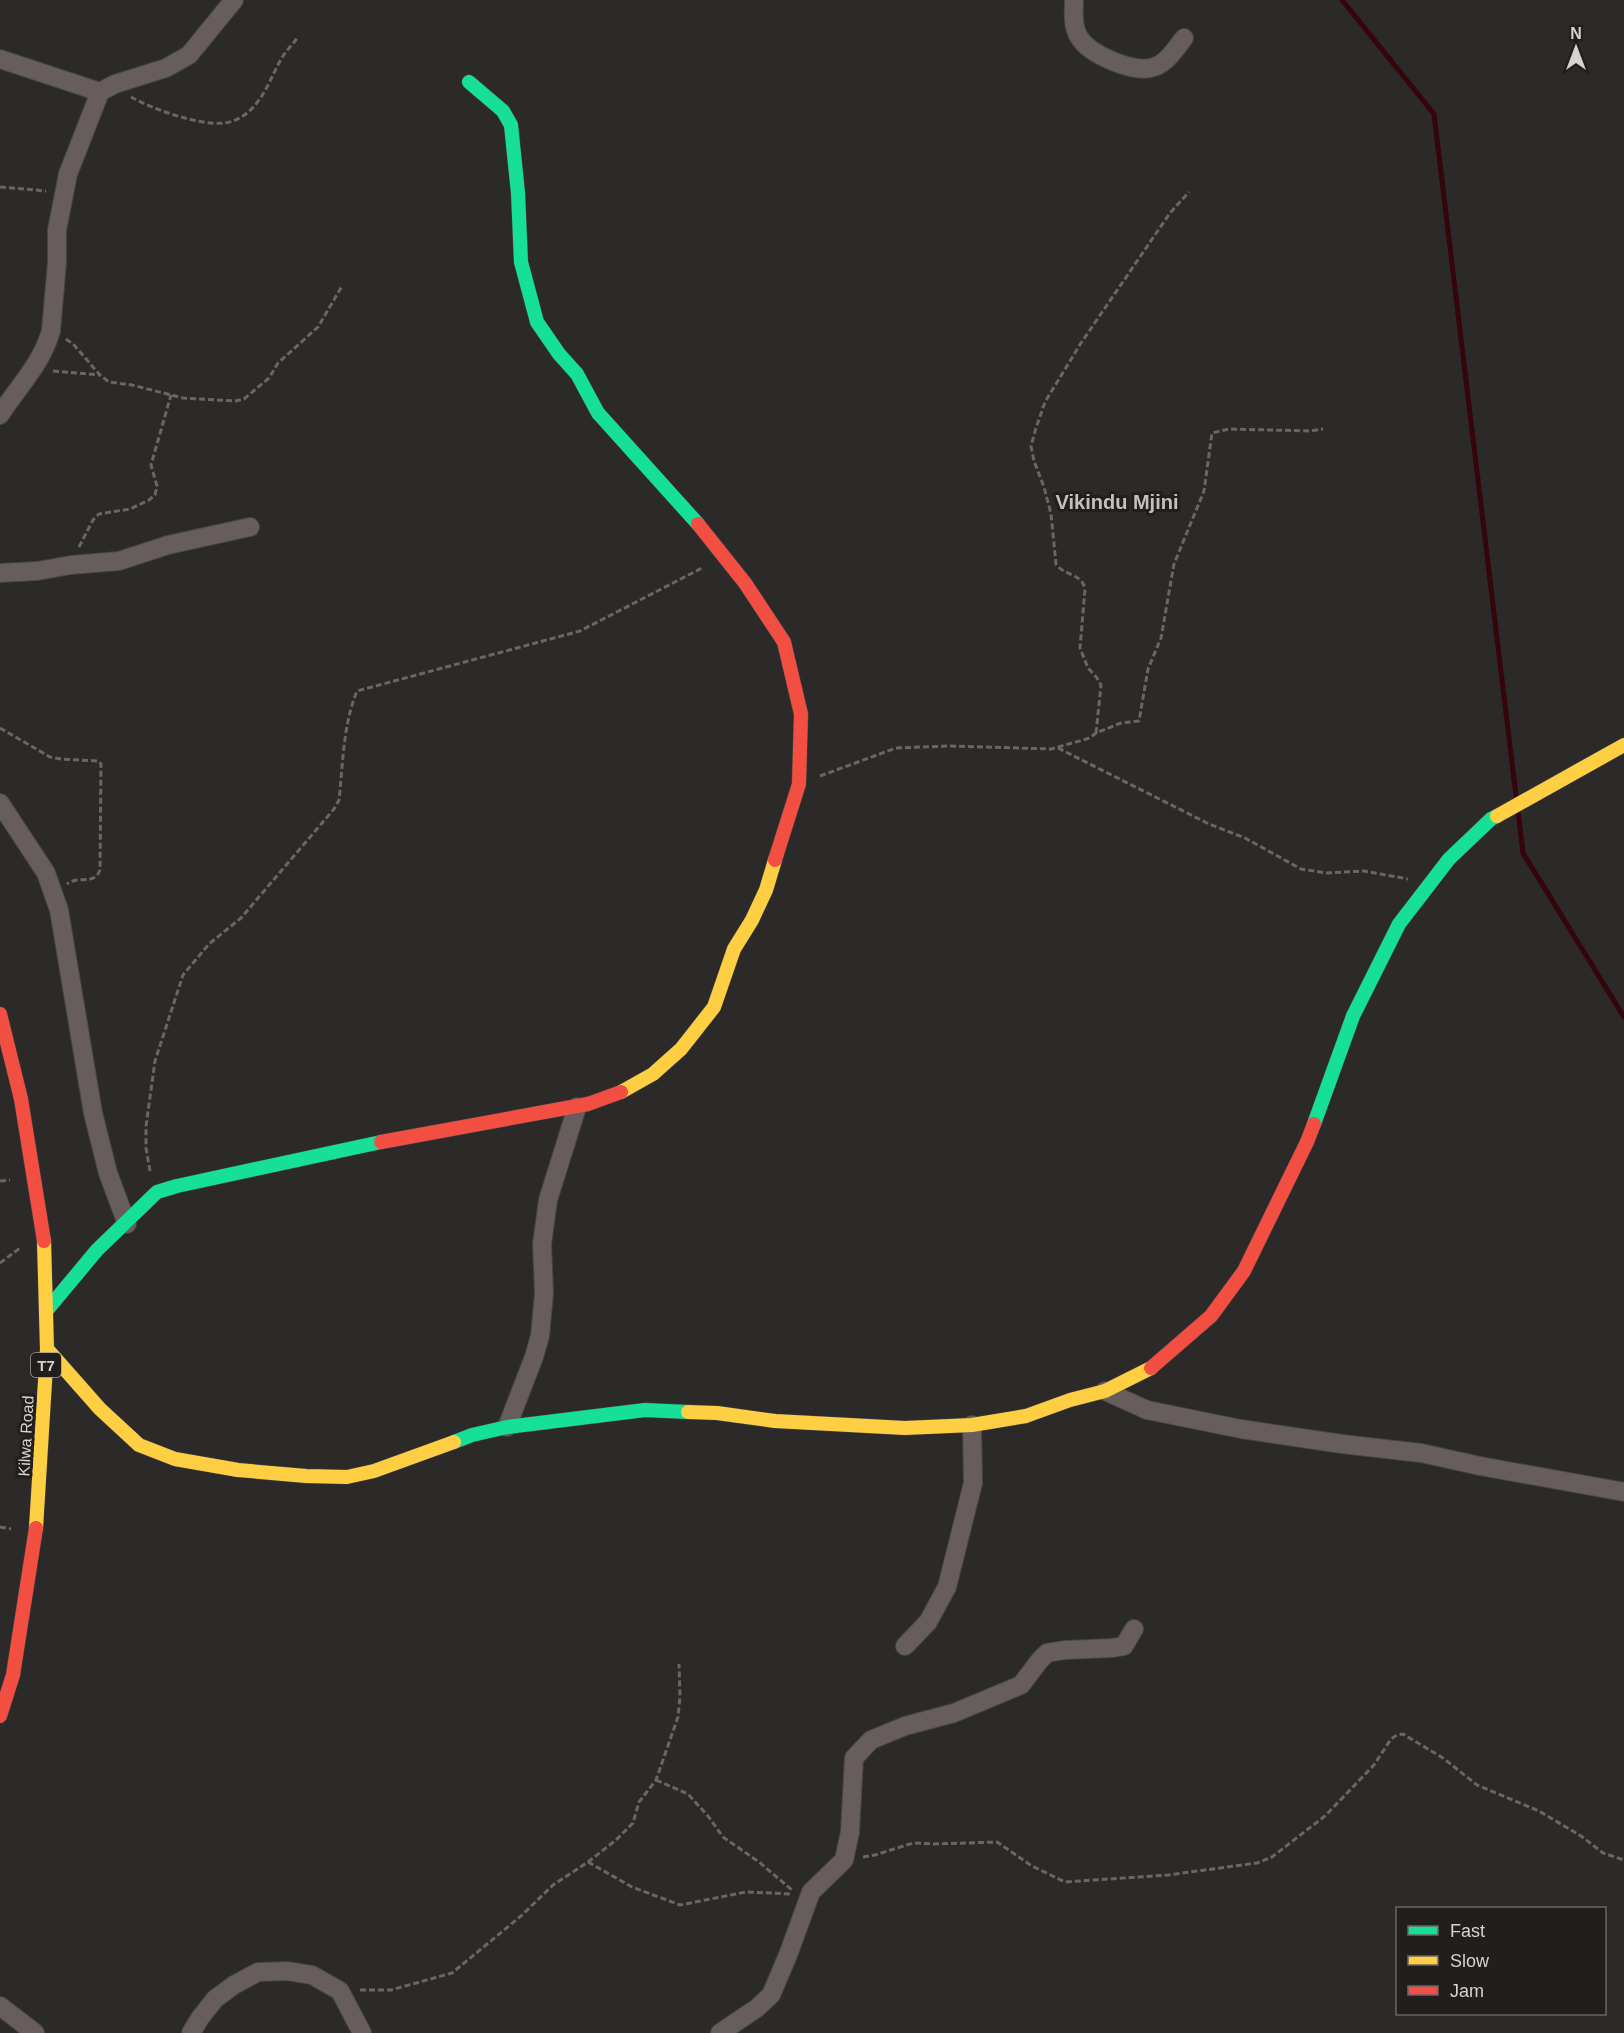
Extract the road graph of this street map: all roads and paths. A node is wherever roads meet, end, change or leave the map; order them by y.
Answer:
1 (234, 0) edge
2 (1074, 0) edge
3 (297, 38) dead end
4 (1184, 38) dead end
5 (0, 59) edge
6 (469, 82) dead end
7 (105, 90) junction
8 (0, 187) edge
9 (64, 192) junction
10 (1189, 192) dead end
11 (342, 286) dead end
12 (51, 331) junction
13 (33, 370) junction
14 (100, 375) junction
15 (171, 395) junction
16 (0, 415) edge
17 (1323, 429) dead end
18 (250, 527) dead end
19 (724, 557) junction
20 (71, 565) junction
21 (0, 573) edge
22 (0, 728) edge
23 (1096, 733) junction
24 (1624, 745) edge
25 (1057, 747) junction
26 (799, 784) junction
27 (0, 802) edge
28 (1430, 883) junction
29 (59, 910) junction
30 (0, 1014) edge
31 (577, 1107) junction
32 (158, 1192) junction
33 (127, 1224) junction
34 (47, 1310) junction
35 (47, 1349) junction
36 (1105, 1392) junction
37 (972, 1425) junction
38 (507, 1427) junction
39 (1624, 1492) edge
40 (1134, 1629) dead end
41 (905, 1646) dead end
42 (679, 1664) dead end
43 (6, 1676) edge
44 (0, 1716) edge
45 (656, 1780) junction
46 (844, 1860) junction
47 (1624, 1860) edge
48 (588, 1862) junction
49 (340, 1991) junction
50 (0, 2006) edge
51 (35, 2033) edge
52 (191, 2033) edge
53 (362, 2033) edge
54 (720, 2033) edge

1 - 7 street
2 - 4 street
3 - 7 path
5 - 7 street
6 - 19 main road
7 - 9 street
8 - 9 path
9 - 12 street
10 - 23 path
11 - 15 path
12 - 13 street
12 - 14 path
13 - 14 path
13 - 16 street
14 - 15 path
15 - 20 path
17 - 23 path
18 - 20 street
19 - 26 main road
19 - 32 path
20 - 21 street
22 - 29 path
23 - 25 path
24 - 28 main road
25 - 26 path
25 - 28 path
26 - 31 main road
27 - 29 street
28 - 36 main road
29 - 33 street
30 - 34 main road, Kilwa Road / T7
31 - 32 main road
31 - 38 street
32 - 33 main road
33 - 34 main road
34 - 35 main road, Kilwa Road / T7
35 - 38 main road
35 - 43 main road, Kilwa Road / T7
36 - 37 main road
36 - 39 street
37 - 38 main road
37 - 41 street
40 - 46 street
42 - 45 path
43 - 44 main road, Kilwa Road / T7
45 - 48 path
45 - 48 path
46 - 47 path
46 - 54 street
48 - 49 path
49 - 52 street
49 - 53 street
50 - 51 street

